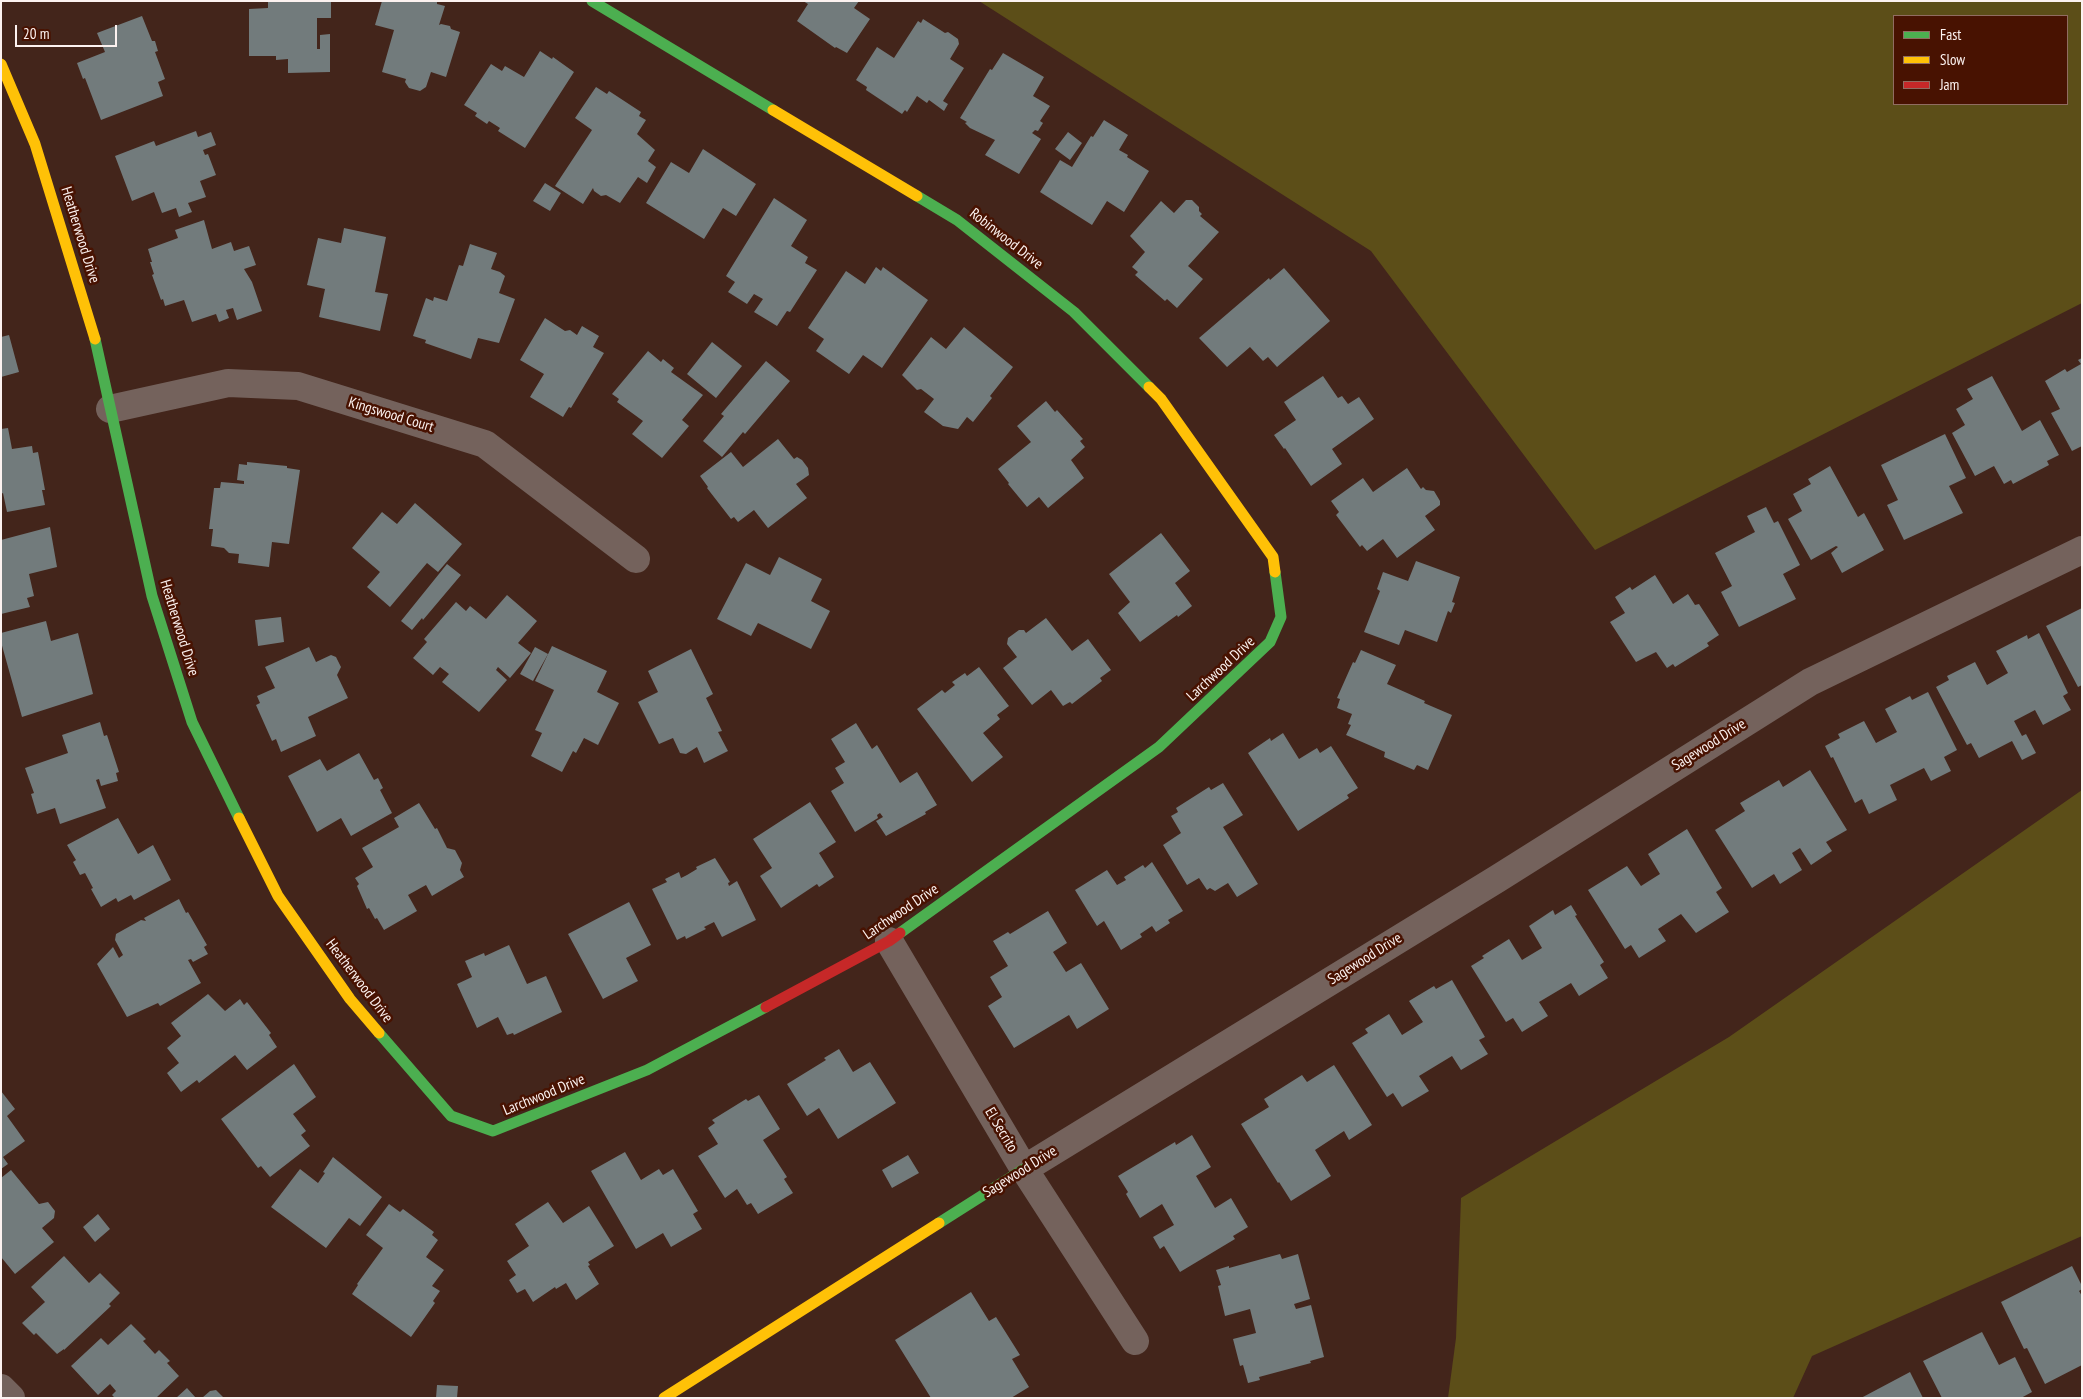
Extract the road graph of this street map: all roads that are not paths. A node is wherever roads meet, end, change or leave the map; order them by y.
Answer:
1 (592, 1) edge
2 (1, 64) edge
3 (110, 409) junction
4 (2082, 550) edge
5 (636, 559) dead end
6 (1281, 616) joint
7 (889, 941) junction
8 (474, 1123) joint
9 (1024, 1169) junction
10 (1135, 1341) dead end
11 (1, 1388) edge
12 (11, 1398) edge
13 (664, 1398) edge

1 - 6 street, Robinwood Drive
2 - 3 street, Heatherwood Drive
3 - 5 street, Kingswood Court
3 - 8 street, Heatherwood Drive
4 - 9 street, Sagewood Drive
6 - 7 street, Larchwood Drive
7 - 8 street, Larchwood Drive
7 - 9 street, El Secrito
9 - 10 street, El Secrito
9 - 13 street, Sagewood Drive
11 - 12 street

